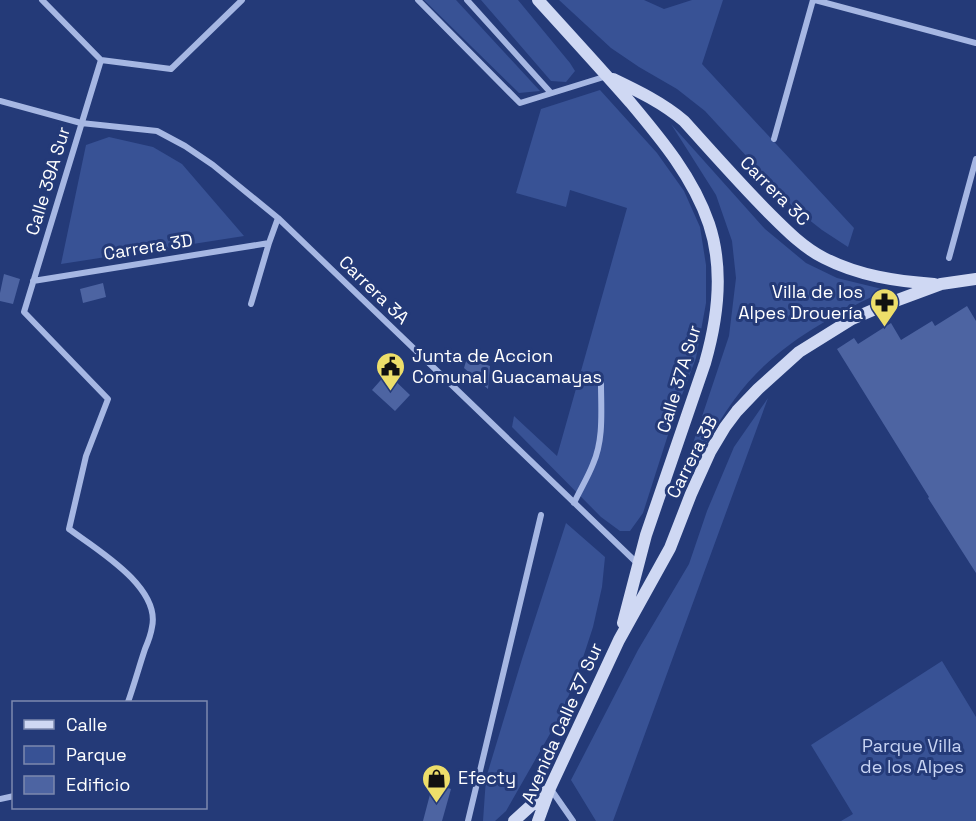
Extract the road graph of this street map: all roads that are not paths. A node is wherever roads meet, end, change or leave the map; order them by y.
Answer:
1 (42, 0) edge
2 (242, 0) edge
3 (418, 0) edge
4 (466, 0) edge
5 (538, 0) edge
6 (814, 0) edge
7 (976, 44) edge
8 (101, 60) junction
9 (607, 76) junction
10 (551, 93) junction
11 (0, 101) edge
12 (81, 123) junction
13 (774, 139) dead end
14 (976, 159) edge
15 (278, 218) junction
16 (268, 243) junction
17 (949, 258) dead end
18 (976, 279) edge
19 (33, 281) junction
20 (941, 284) junction
21 (251, 304) dead end
22 (601, 383) dead end
23 (574, 503) junction
24 (541, 515) dead end
25 (638, 565) junction
26 (619, 640) junction
27 (128, 701) edge
28 (550, 788) junction
29 (468, 821) edge
30 (514, 821) edge
31 (538, 821) edge
32 (573, 821) edge

1 - 8 street
2 - 8 street
3 - 10 street
4 - 10 street
5 - 9 main road, Calle 37A Sur
6 - 7 street
6 - 13 street
8 - 12 street, Calle 39A Sur
9 - 10 street
9 - 20 main road, Carrera 3C
9 - 25 main road, Calle 37A Sur
11 - 12 street, Carrera 3A
12 - 15 street, Carrera 3A
12 - 19 street, Calle 39A Sur
14 - 17 street
15 - 16 street
15 - 23 street, Carrera 3A
16 - 19 street, Carrera 3D
16 - 21 street
18 - 20 main road, Carrera 3B
19 - 27 street, Calle 39A Sur
20 - 26 main road, Carrera 3B
22 - 23 street
23 - 25 street, Carrera 3A
24 - 29 street
25 - 26 main road, Calle 37A Sur
26 - 28 main road, Avenida Calle 37 Sur
28 - 30 main road
28 - 31 main road, Avenida Calle 37 Sur
28 - 32 street

